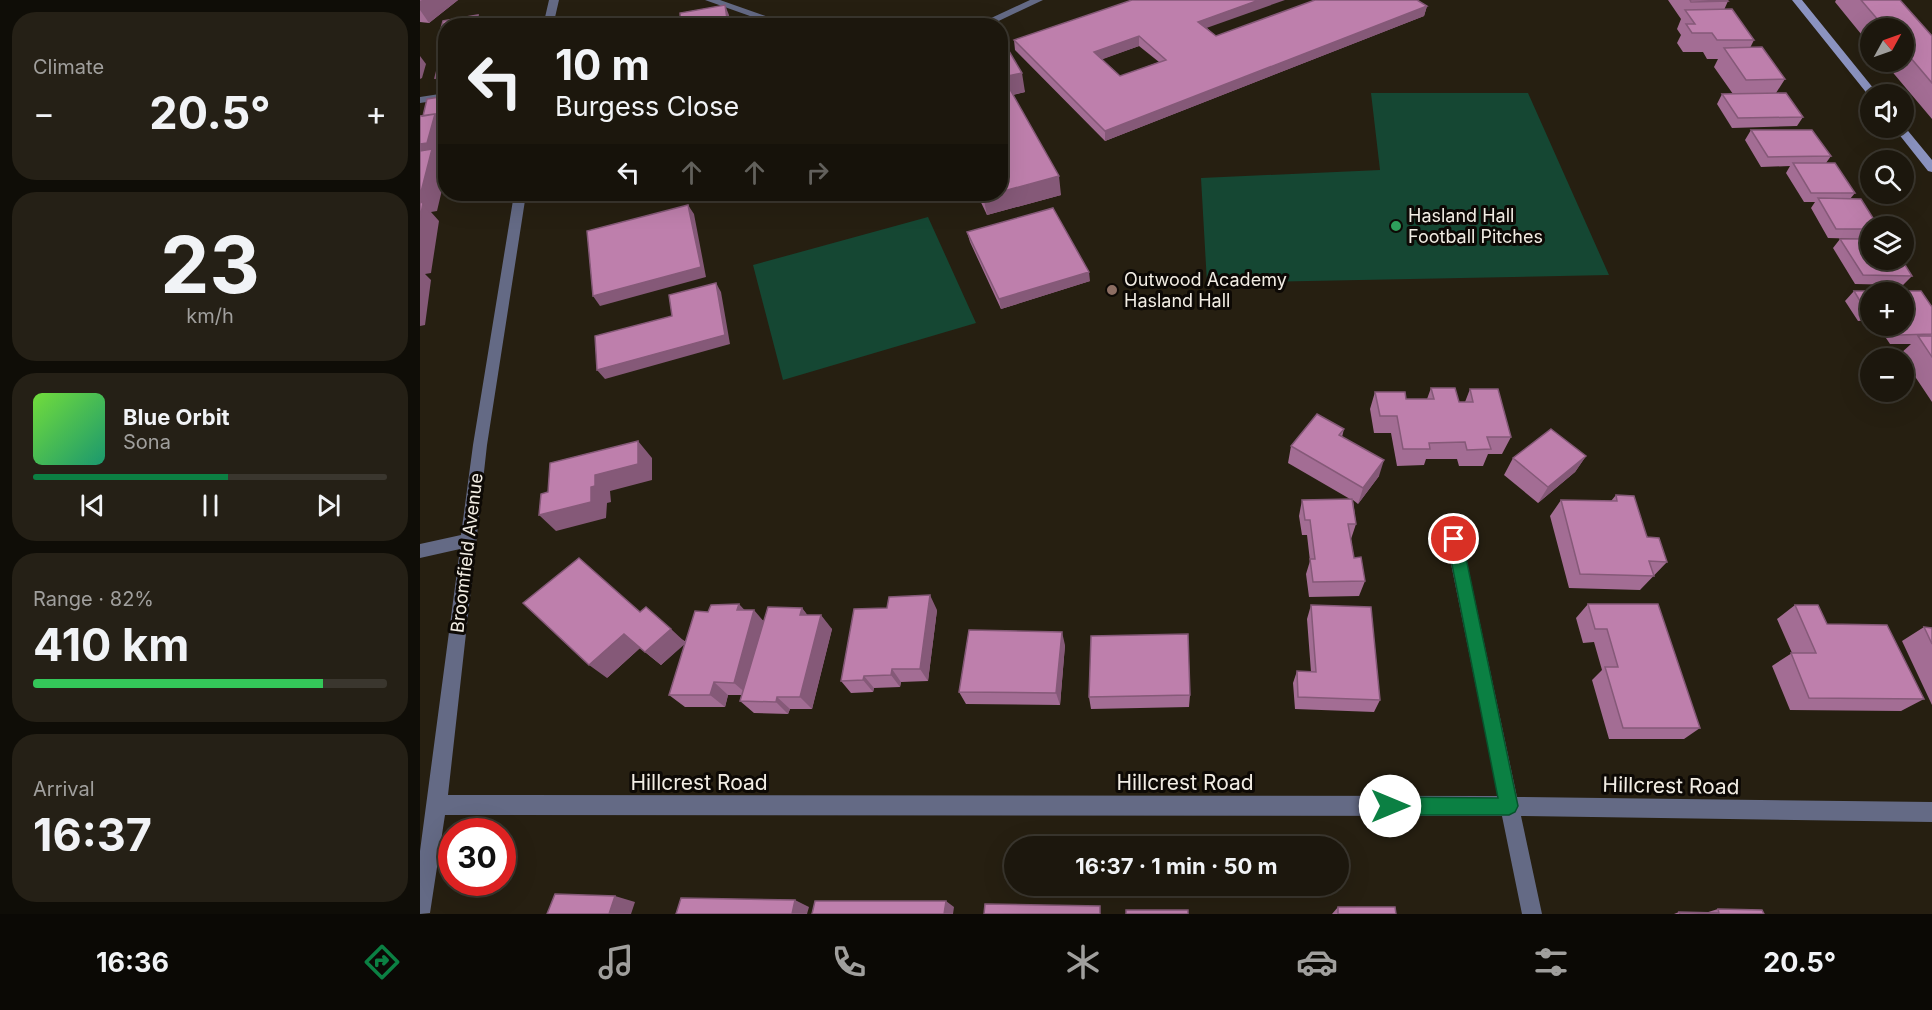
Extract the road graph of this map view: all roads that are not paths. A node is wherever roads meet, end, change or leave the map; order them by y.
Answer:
1 (554, 0) edge
2 (710, 0) edge
3 (1038, 0) edge
4 (1797, 0) edge
5 (550, 18) edge
6 (765, 18) edge
7 (998, 18) edge
8 (1865, 84) edge
9 (438, 97) edge
10 (420, 100) edge
11 (1907, 138) edge
12 (1932, 168) edge
13 (519, 201) edge
14 (1454, 539) dead end
15 (469, 540) junction
16 (420, 551) edge
17 (437, 805) junction
18 (1509, 806) junction
19 (1932, 812) edge
20 (420, 913) edge
21 (1532, 914) edge

1 - 5 street
2 - 6 street
3 - 7 street
4 - 8 main road
9 - 10 street
11 - 12 main road
13 - 15 street, Broomfield Avenue
14 - 18 street
15 - 16 street
15 - 17 street, Broomfield Avenue
17 - 18 street, Hillcrest Road
17 - 20 street, Broomfield Avenue
18 - 19 street, Hillcrest Road
18 - 21 street

